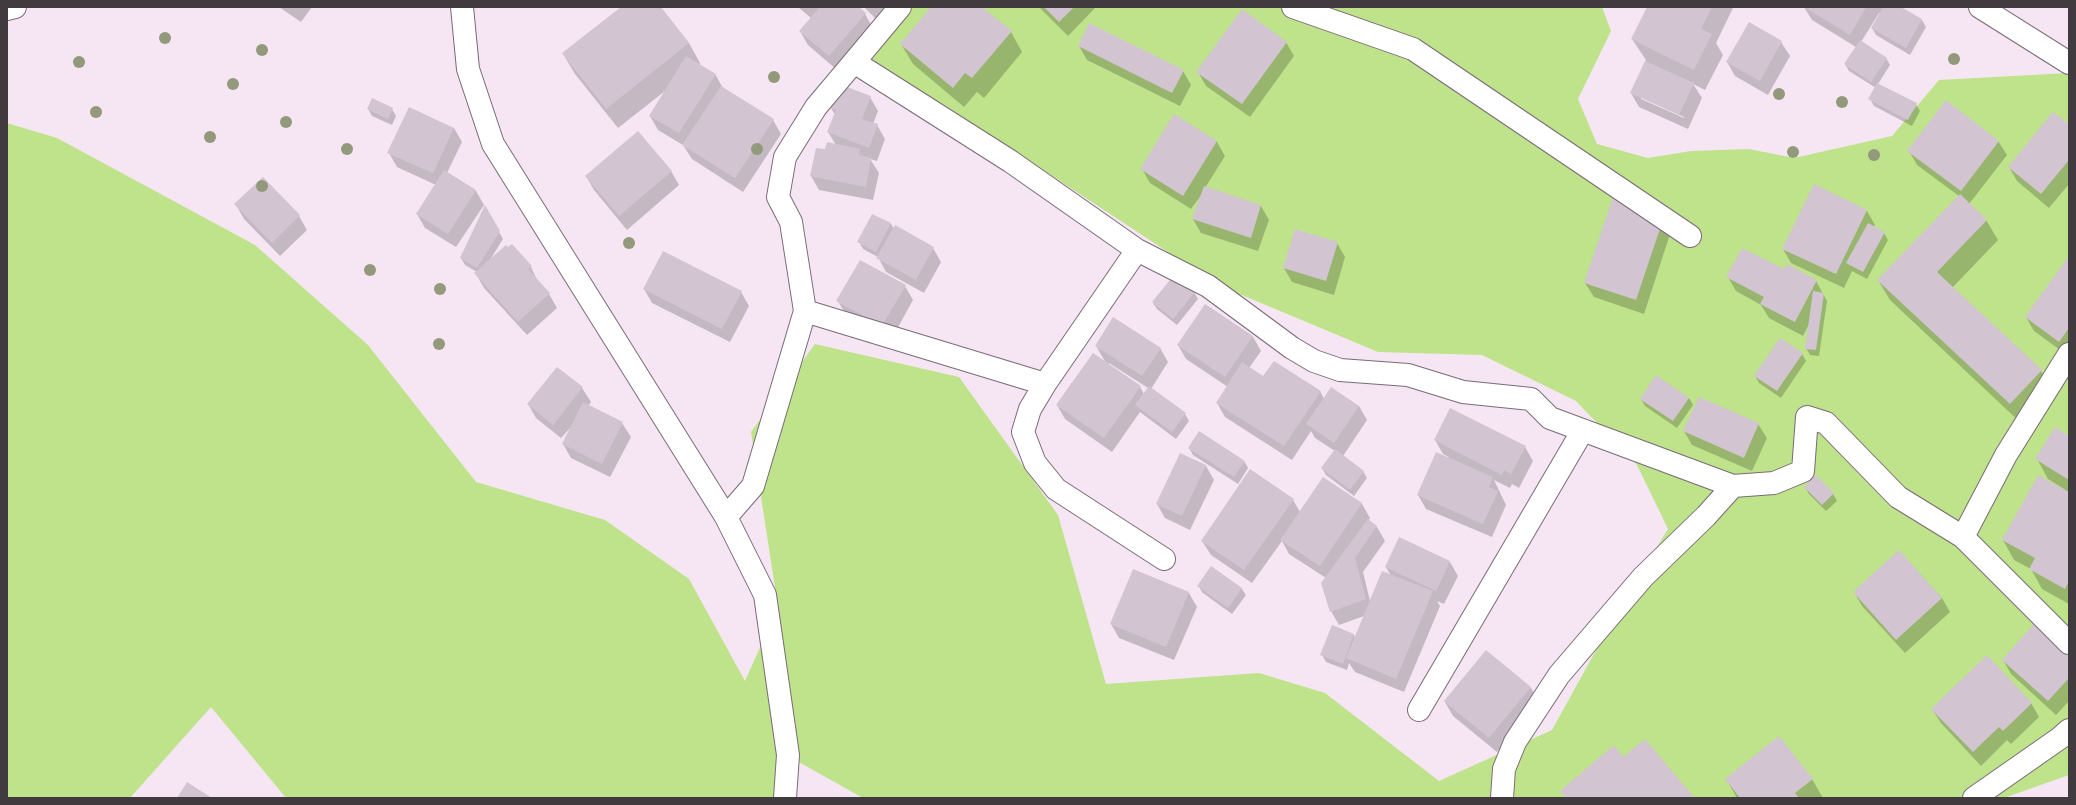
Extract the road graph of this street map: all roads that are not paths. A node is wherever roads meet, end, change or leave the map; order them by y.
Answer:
1 (15, 7) edge
2 (462, 7) edge
3 (900, 7) edge
4 (1293, 7) edge
5 (1980, 7) edge
6 (7, 8) edge
7 (854, 62) junction
8 (2069, 63) edge
9 (1690, 236) dead end
10 (1137, 250) junction
11 (806, 312) junction
12 (2069, 354) edge
13 (1044, 384) junction
14 (1583, 430) junction
15 (1733, 486) junction
16 (726, 517) junction
17 (1963, 537) junction
18 (1164, 559) dead end
19 (2069, 643) edge
20 (1419, 710) dead end
21 (2069, 730) edge
22 (786, 798) edge
23 (1502, 798) edge
24 (1974, 798) edge

1 - 6 street
2 - 16 street
3 - 7 street
4 - 9 street
5 - 8 street
7 - 10 street
7 - 11 street
10 - 13 street
10 - 14 street
11 - 13 street
11 - 16 street
12 - 17 street
13 - 18 street
14 - 15 street
14 - 20 street
15 - 17 street
15 - 23 street
16 - 22 street
17 - 19 street
21 - 24 street

